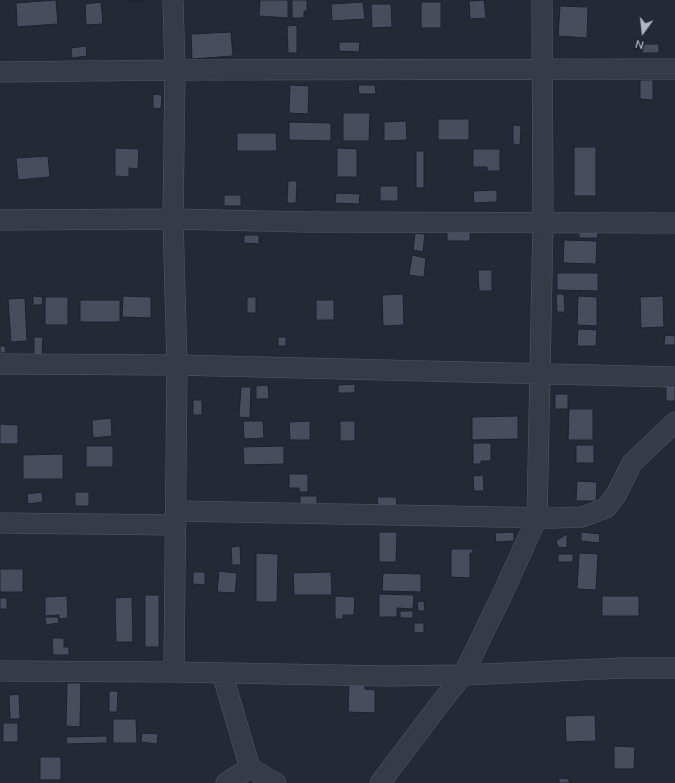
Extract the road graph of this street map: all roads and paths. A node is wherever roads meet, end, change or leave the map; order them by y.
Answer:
1 (173, 0) edge
2 (542, 0) edge
3 (542, 69) junction
4 (675, 69) edge
5 (175, 70) junction
6 (0, 72) edge
7 (173, 219) junction
8 (0, 220) edge
9 (543, 223) junction
10 (675, 223) edge
11 (0, 364) edge
12 (177, 365) junction
13 (540, 374) junction
14 (675, 377) edge
15 (675, 422) edge
16 (176, 518) junction
17 (537, 518) junction
18 (0, 523) edge
19 (675, 668) edge
20 (0, 671) edge
21 (174, 672) junction
22 (222, 673) junction
23 (462, 676) junction
24 (250, 768) junction
25 (226, 783) edge
26 (276, 783) edge
27 (380, 783) edge

1 - 5 street
2 - 3 street
3 - 4 street
3 - 5 street
3 - 9 street
5 - 6 street
5 - 7 street
7 - 8 street
7 - 9 street
7 - 12 street
9 - 10 street
9 - 13 street
11 - 12 street
12 - 13 street
12 - 16 street
13 - 14 street
13 - 17 street
15 - 17 street
16 - 17 street
16 - 18 street
16 - 21 street
17 - 23 street
19 - 23 street
20 - 21 street
21 - 22 street
22 - 23 street
22 - 24 street
23 - 27 street
24 - 25 street
24 - 26 street

